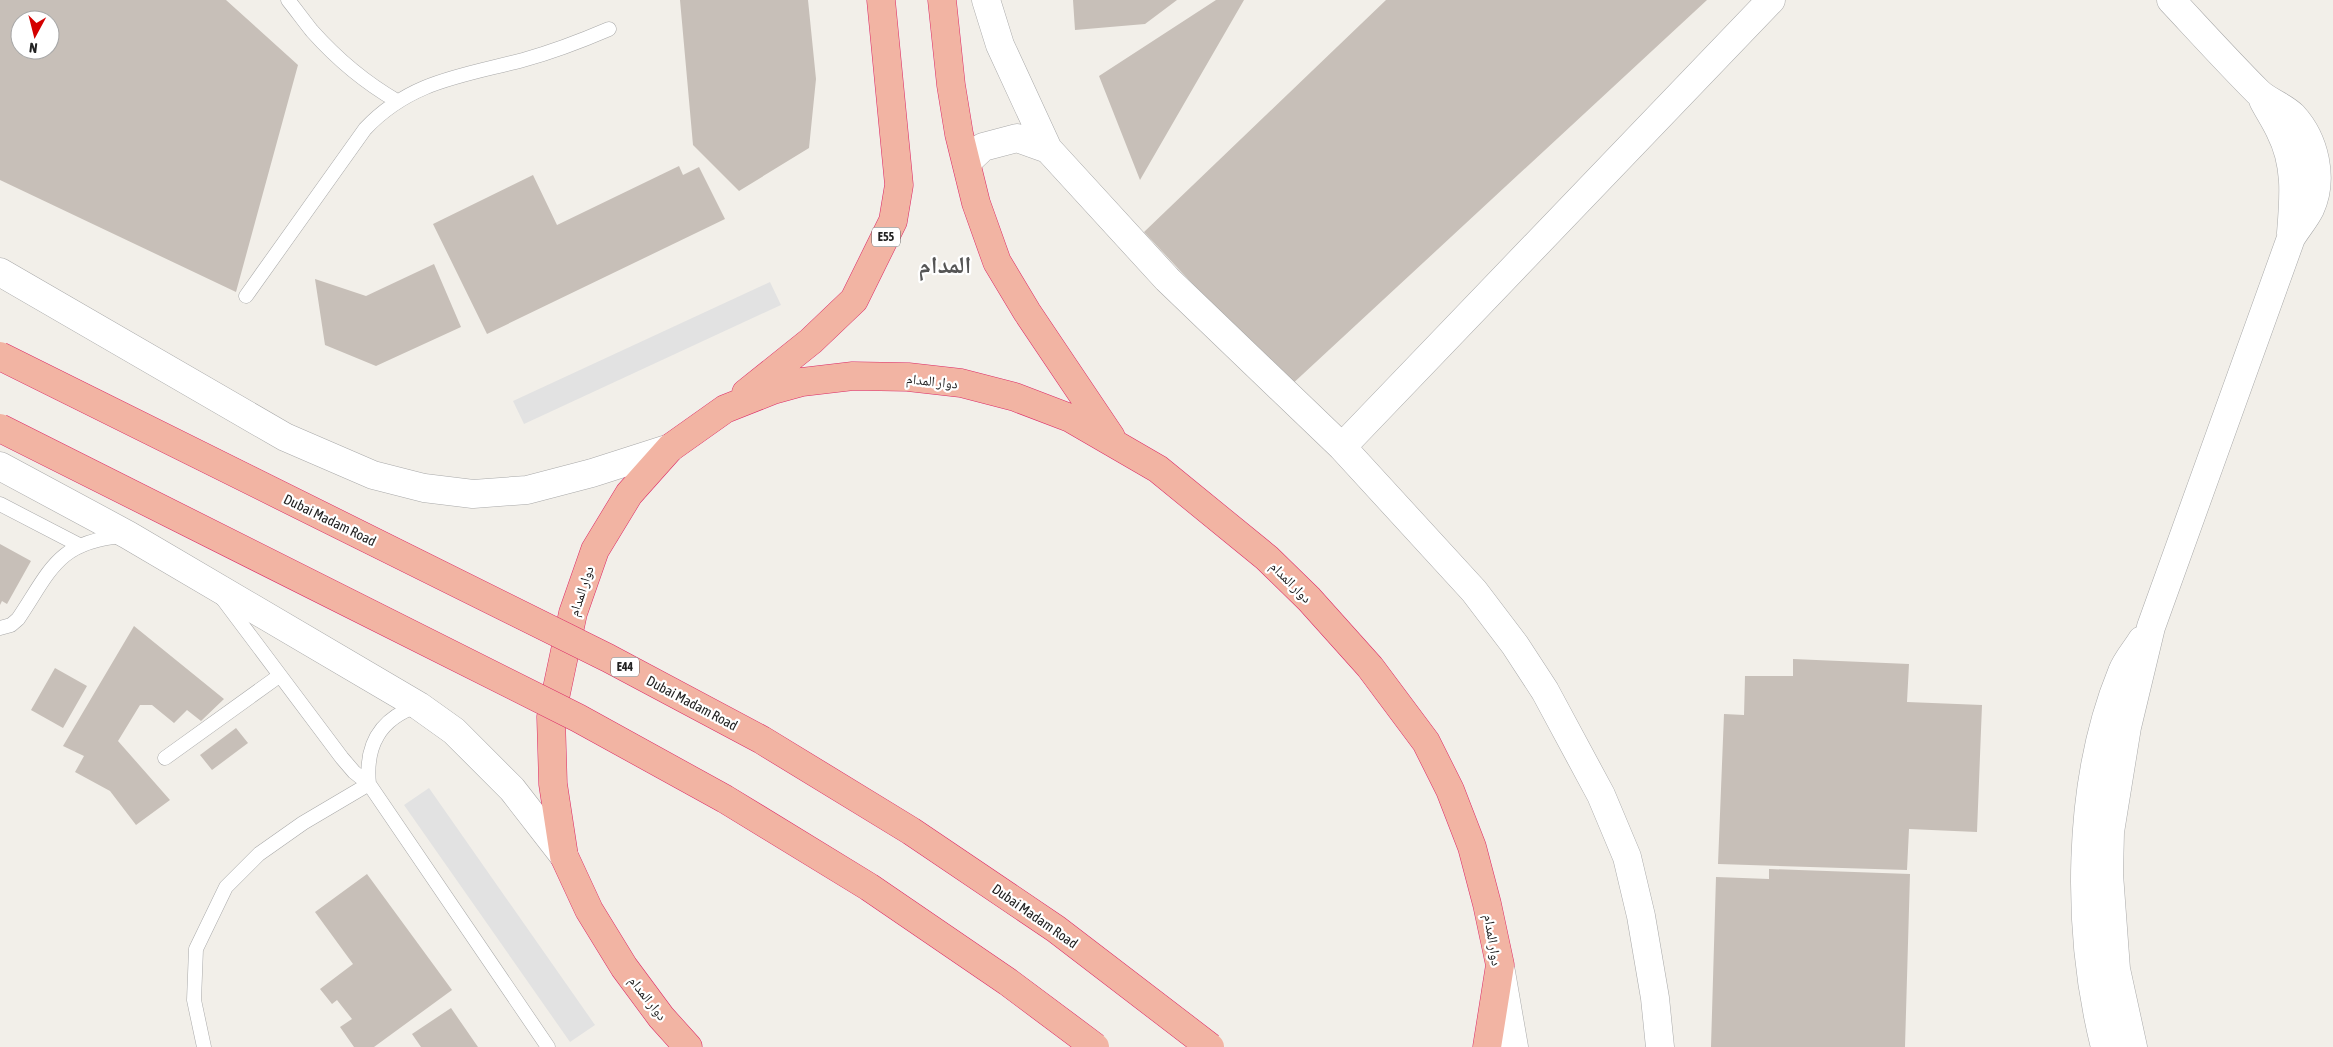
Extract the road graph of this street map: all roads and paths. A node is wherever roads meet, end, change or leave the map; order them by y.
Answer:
1 (288, 0) edge
2 (881, 0) edge
3 (942, 0) edge
4 (986, 0) edge
5 (1771, 0) edge
6 (2171, 0) edge
7 (609, 30) dead end
8 (397, 101) junction
9 (1048, 149) junction
10 (967, 162) junction
11 (0, 272) edge
12 (246, 296) dead end
13 (0, 356) edge
14 (725, 409) junction
15 (0, 428) edge
16 (1114, 443) junction
17 (1342, 447) junction
18 (670, 448) junction
19 (0, 466) edge
20 (0, 504) edge
21 (128, 535) junction
22 (79, 544) junction
23 (213, 585) junction
24 (2152, 627) junction
25 (0, 628) edge
26 (280, 676) junction
27 (419, 706) junction
28 (165, 758) dead end
29 (369, 784) junction
30 (564, 856) junction
31 (1500, 965) junction
32 (204, 1047) edge
33 (548, 1047) edge
34 (688, 1047) edge
35 (1095, 1047) edge
36 (1210, 1047) edge
37 (1487, 1047) edge
38 (1514, 1047) edge
39 (1660, 1047) edge
40 (2105, 1047) edge
41 (2133, 1047) edge

1 - 8 lane
2 - 14 highway, E55
3 - 10 highway
4 - 9 street
5 - 17 street
6 - 24 street
7 - 8 lane
8 - 12 lane
9 - 10 street
9 - 17 street
10 - 16 highway
11 - 18 street
13 - 36 highway, Dubai Madam Road / E44, bridge
14 - 16 highway, دوار المدام
14 - 18 highway, دوار المدام
15 - 35 highway, bridge
16 - 31 highway, دوار المدام
17 - 39 street
18 - 30 highway, دوار المدام
19 - 21 street
20 - 22 lane
21 - 22 lane
21 - 23 street
22 - 25 lane
23 - 26 lane
23 - 27 street
24 - 40 street
24 - 41 street
26 - 28 lane
26 - 29 lane
27 - 29 lane
27 - 30 street
29 - 32 lane
29 - 33 lane
30 - 34 highway, دوار المدام
31 - 37 highway, دوار المدام
31 - 38 street

